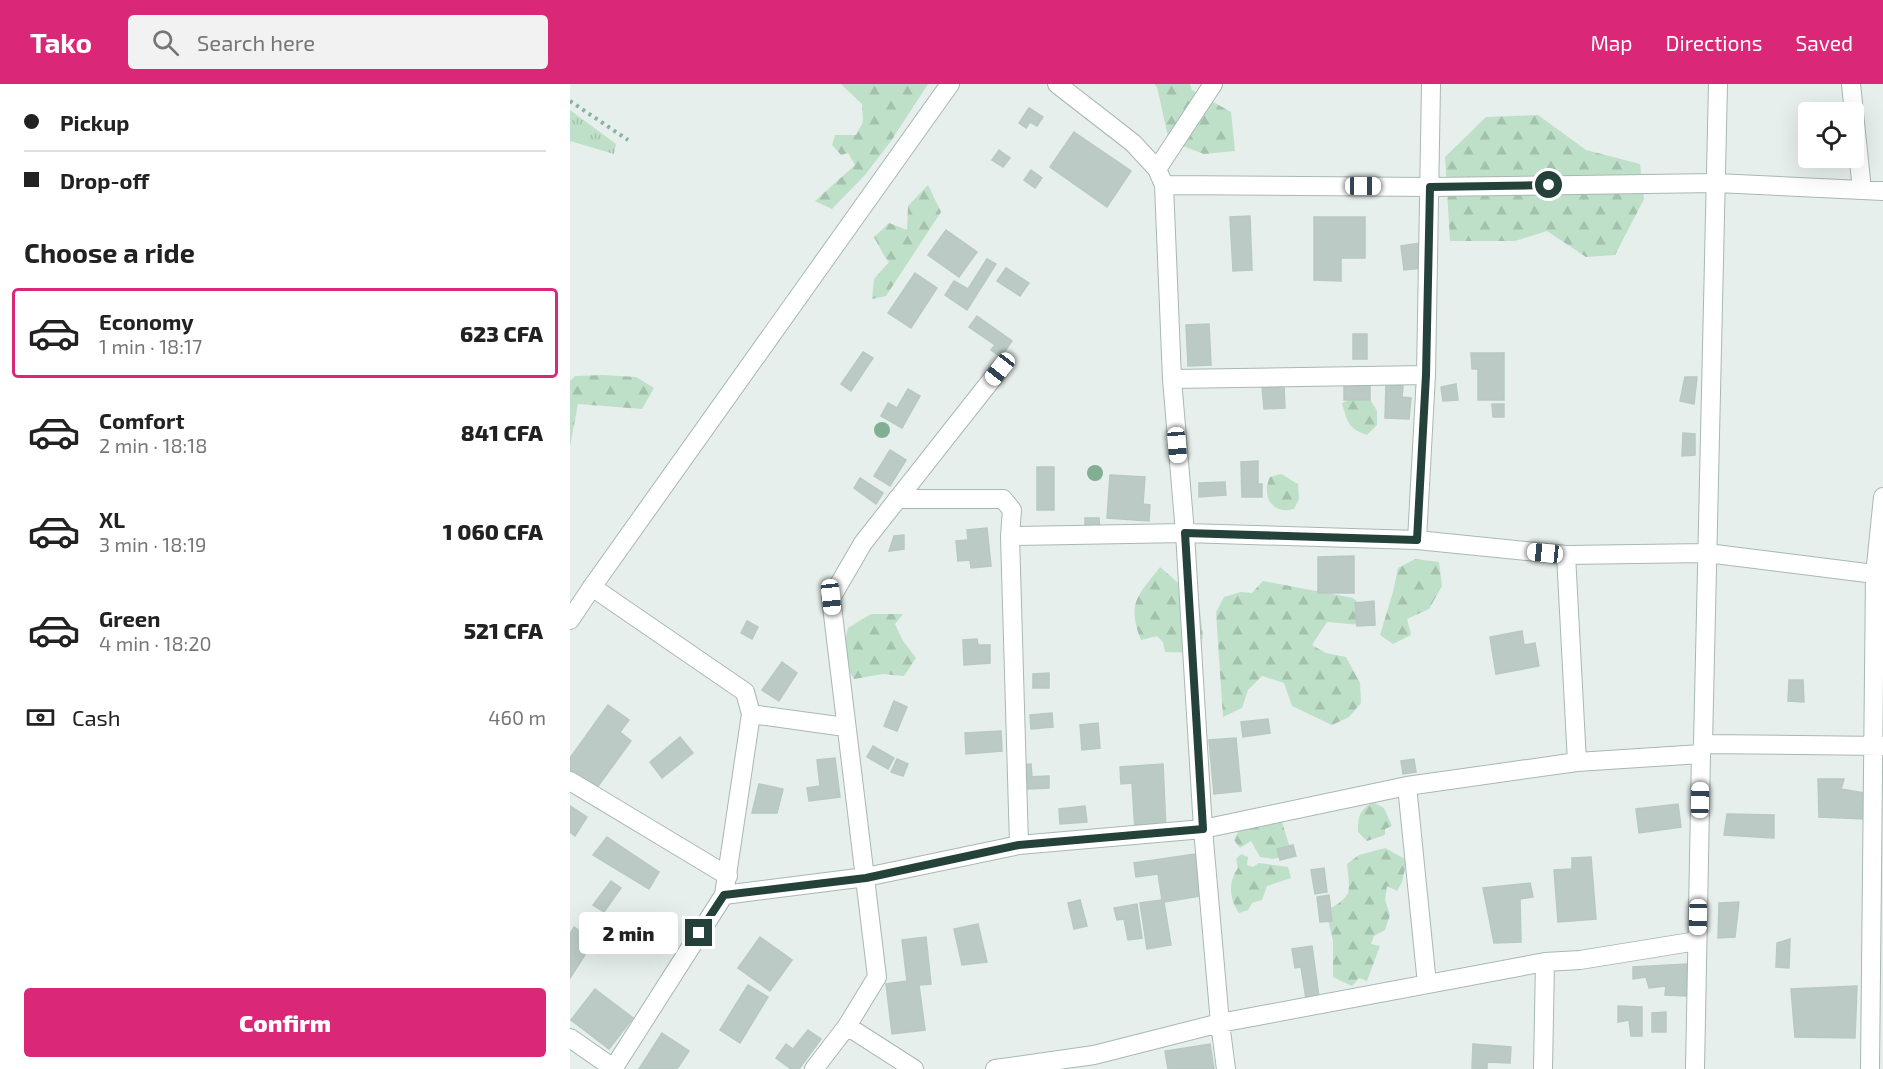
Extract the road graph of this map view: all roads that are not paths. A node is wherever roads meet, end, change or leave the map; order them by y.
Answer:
1 (950, 84) edge
2 (1057, 84) edge
3 (1213, 84) edge
4 (1431, 84) edge
5 (1718, 84) edge
6 (1851, 84) edge
7 (1160, 177) junction
8 (1716, 183) junction
9 (1430, 187) junction
10 (1862, 190) junction
11 (1883, 192) edge
12 (1000, 369) dead end
13 (1426, 375) junction
14 (1172, 379) junction
15 (1883, 497) edge
16 (897, 499) junction
17 (1185, 533) junction
18 (1011, 537) junction
19 (1417, 540) junction
20 (1707, 553) junction
21 (1566, 555) junction
22 (1879, 575) edge
23 (592, 587) junction
24 (570, 620) edge
25 (751, 714) junction
26 (845, 727) junction
27 (1878, 746) edge
28 (1702, 749) junction
29 (1577, 762) junction
30 (570, 781) edge
31 (1407, 786) junction
32 (1203, 829) junction
33 (1019, 845) junction
34 (728, 876) junction
35 (866, 878) junction
36 (724, 895) junction
37 (1697, 941) junction
38 (1545, 962) junction
39 (1427, 984) junction
40 (1220, 1023) junction
41 (847, 1026) junction
42 (570, 1038) edge
43 (1094, 1062) edge
44 (613, 1069) edge
45 (814, 1069) edge
46 (914, 1069) edge
47 (994, 1069) edge
48 (1226, 1069) edge
49 (1543, 1069) edge
50 (1695, 1069) edge
51 (1870, 1069) edge

1 - 23 street
2 - 7 street
3 - 7 street
4 - 9 street
5 - 8 street
6 - 10 street
7 - 9 street
7 - 14 street
8 - 9 street
8 - 10 street
8 - 20 street
9 - 13 street
10 - 11 street
12 - 16 street
13 - 14 street
13 - 19 street
14 - 17 street
15 - 22 street
16 - 18 street
16 - 26 street
17 - 18 street
17 - 19 street
17 - 32 street
18 - 33 street
19 - 21 street
20 - 21 street
20 - 22 street
20 - 28 street
21 - 29 street
22 - 27 street
23 - 24 street
23 - 25 street
25 - 26 street
25 - 34 street
26 - 35 street
27 - 28 street
27 - 51 street
28 - 29 street
28 - 37 street
29 - 31 street
30 - 34 street
31 - 32 street
31 - 39 street
32 - 33 street
32 - 40 street
33 - 35 street
34 - 36 street
35 - 36 street
35 - 41 street
36 - 44 street
37 - 38 street
37 - 50 street
38 - 39 street
38 - 49 street
39 - 40 street
40 - 43 street
40 - 48 street
41 - 45 street
41 - 46 street
42 - 44 street
43 - 47 street

